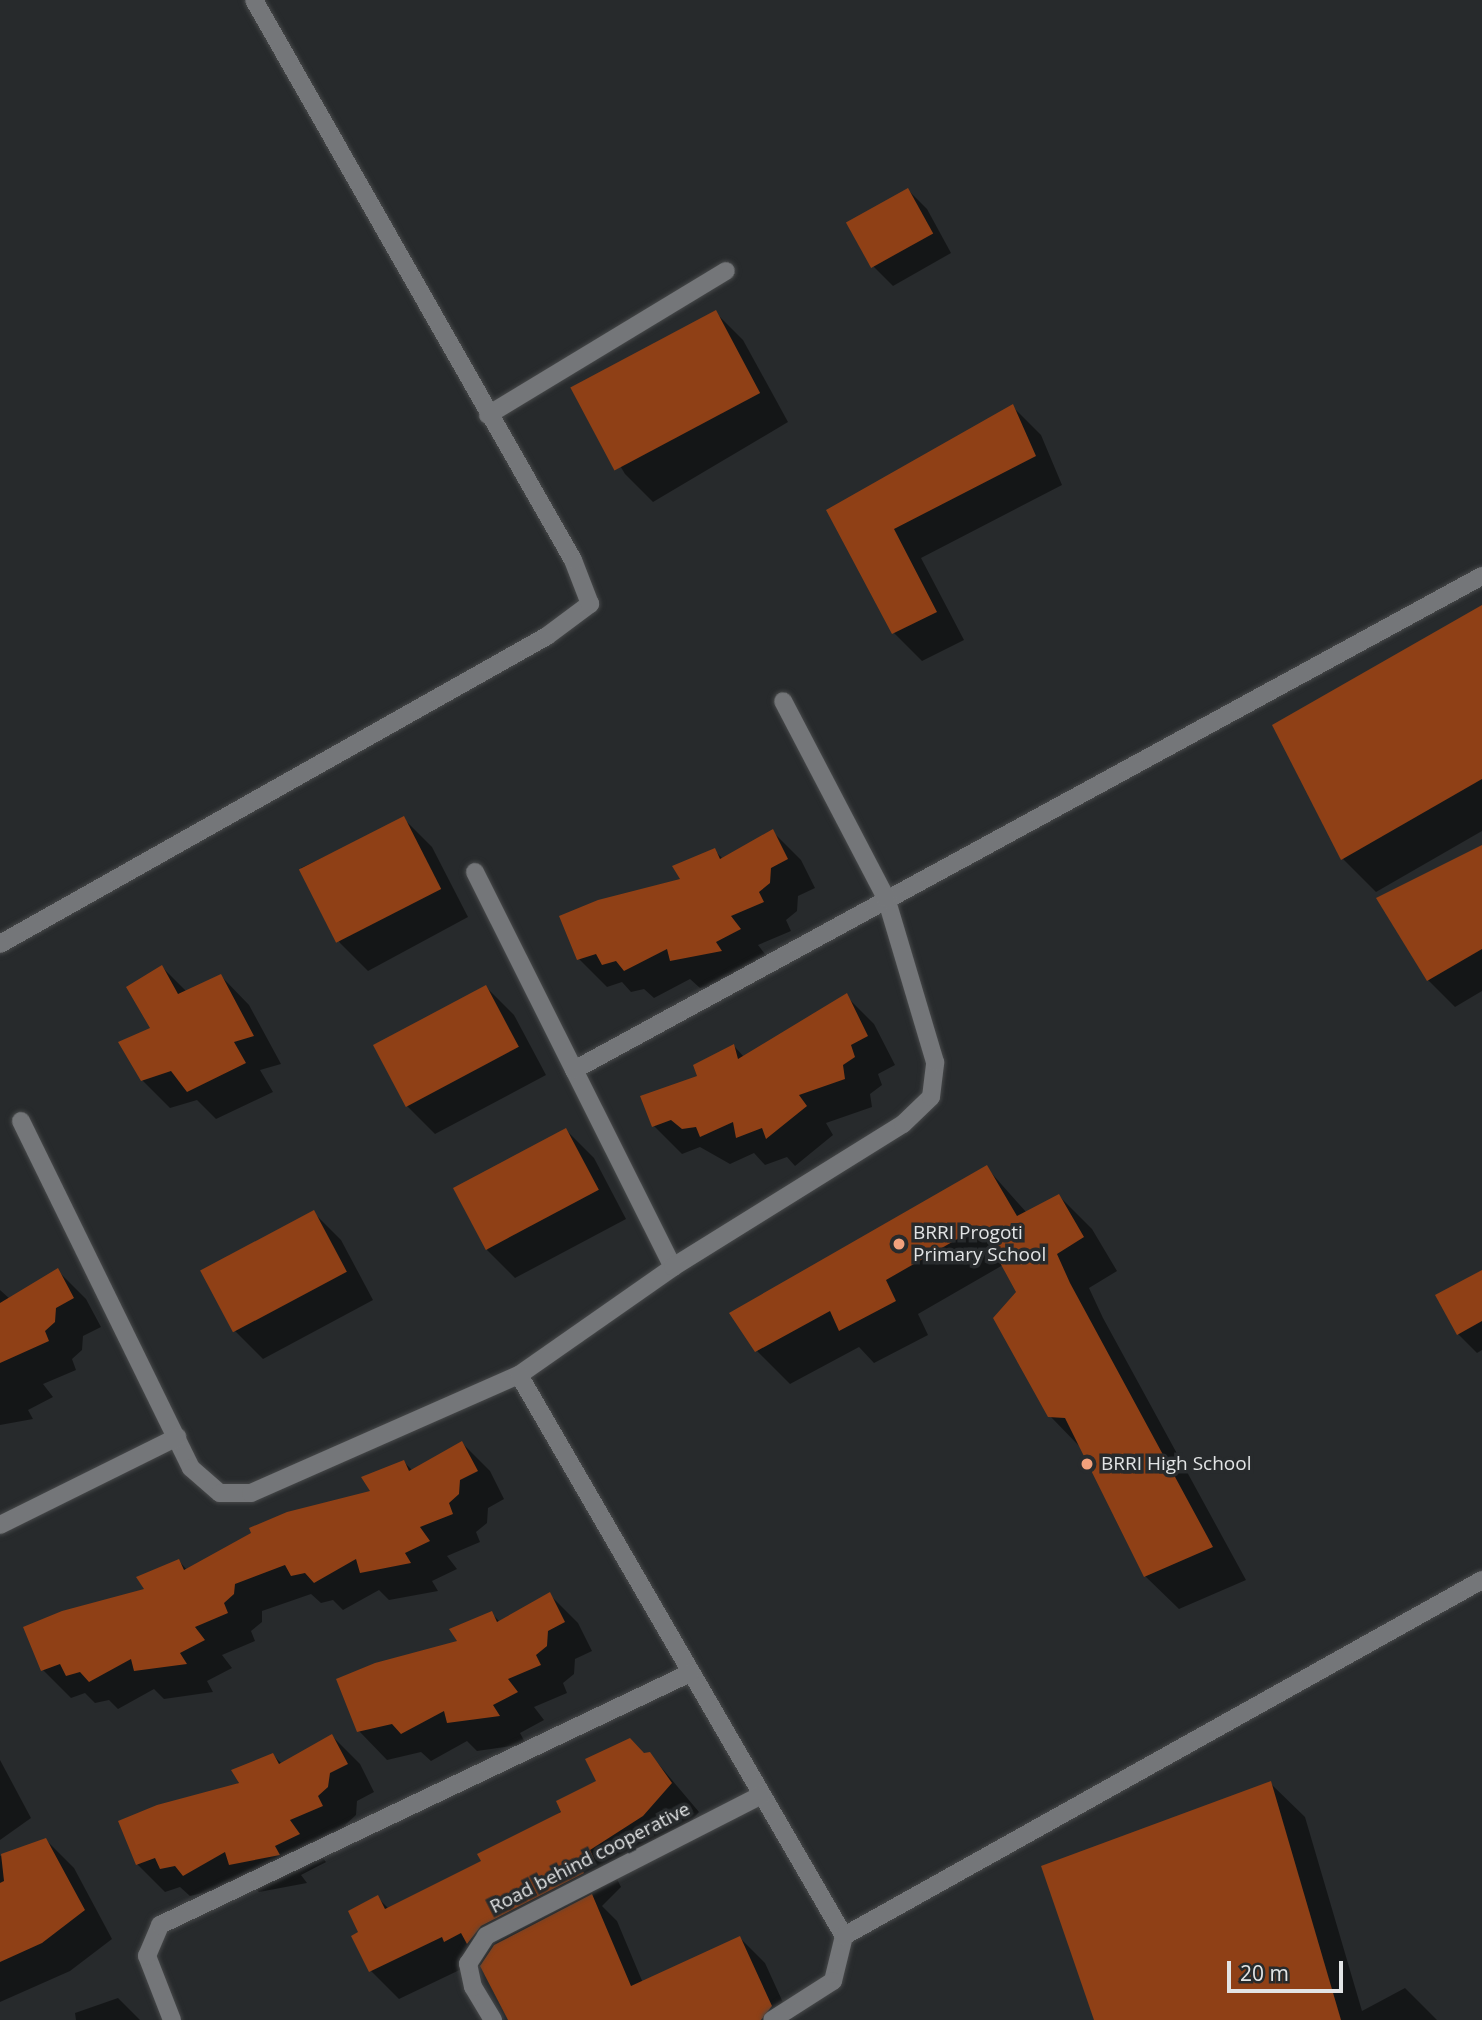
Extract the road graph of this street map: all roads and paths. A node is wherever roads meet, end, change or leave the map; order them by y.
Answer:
1 (254, 0) edge
2 (726, 271) dead end
3 (488, 415) junction
4 (1482, 576) edge
5 (783, 701) dead end
6 (475, 872) dead end
7 (886, 898) junction
8 (0, 944) edge
9 (574, 1070) junction
10 (21, 1121) dead end
11 (673, 1267) junction
12 (519, 1375) junction
13 (177, 1437) junction
14 (0, 1525) edge
15 (1482, 1580) edge
16 (690, 1673) junction
17 (761, 1795) junction
18 (844, 1936) junction
19 (172, 2020) edge
20 (493, 2020) edge
21 (772, 2020) edge

1 - 3 street
2 - 3 street
3 - 8 street
4 - 7 street
5 - 7 street
6 - 9 street
7 - 9 street
7 - 11 street
9 - 11 street
10 - 13 street
11 - 12 street
12 - 13 street
12 - 16 street
13 - 14 street
15 - 18 street
16 - 17 street
16 - 19 street
17 - 18 street
17 - 20 street, Road behind cooperative
18 - 21 street

